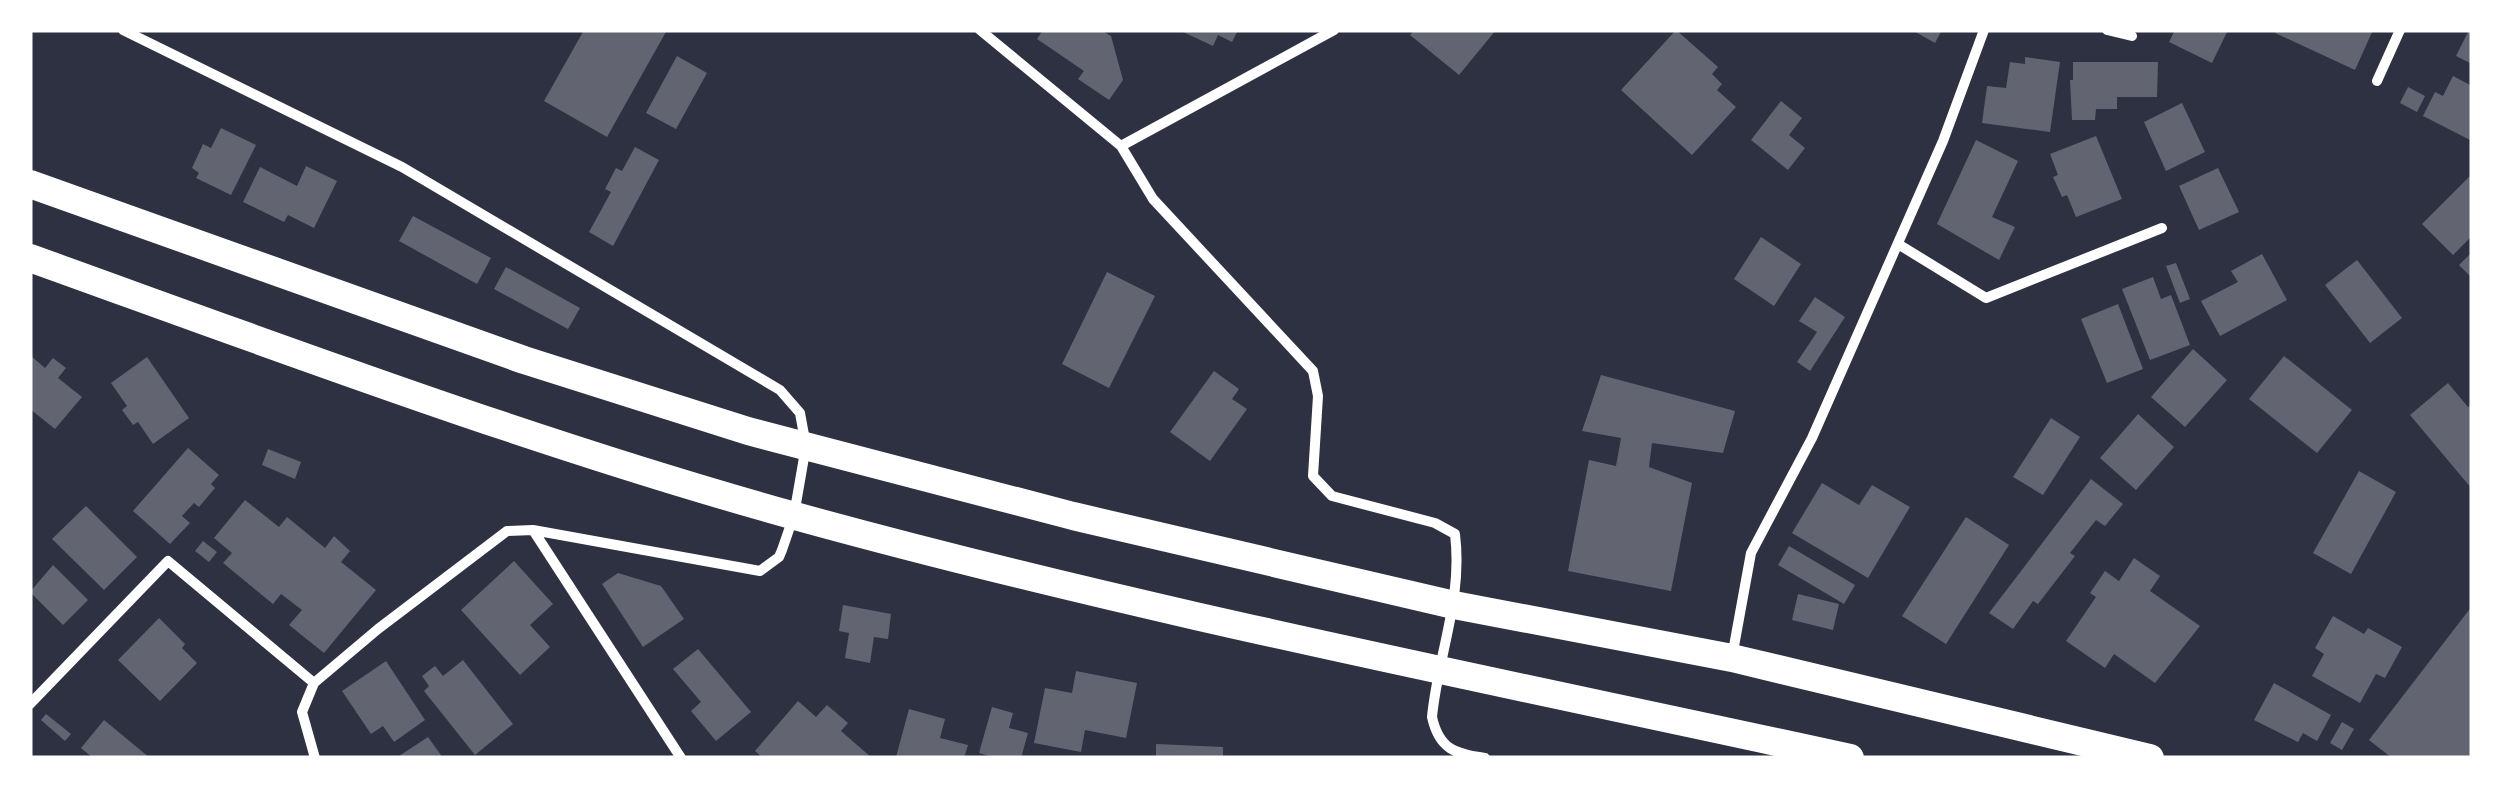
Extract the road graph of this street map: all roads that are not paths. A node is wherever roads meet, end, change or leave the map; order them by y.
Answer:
1 (123, 30) edge
2 (980, 30) edge
3 (1334, 30) edge
4 (1984, 30) edge
5 (2107, 30) edge
6 (2400, 30) edge
7 (2132, 36) dead end
8 (2377, 81) dead end
9 (1120, 146) junction
10 (30, 184) edge
11 (2162, 228) dead end
12 (1898, 244) junction
13 (30, 258) edge
14 (806, 446) junction
15 (794, 516) junction
16 (533, 530) junction
17 (1454, 605) junction
18 (1732, 658) junction
19 (1442, 669) junction
20 (314, 683) junction
21 (30, 704) edge
22 (315, 758) edge
23 (682, 758) edge
24 (1485, 758) edge
25 (1850, 758) edge
26 (2150, 758) edge

1 - 14 street
2 - 9 street
3 - 9 street
4 - 12 street
5 - 7 street
6 - 8 street
9 - 17 street
10 - 14 highway
11 - 12 street
12 - 18 street
13 - 15 highway
14 - 15 street
14 - 17 highway
15 - 16 street
15 - 19 highway
16 - 20 street
16 - 23 street
17 - 18 highway
17 - 19 street
18 - 26 highway
19 - 24 street
19 - 25 highway
20 - 21 street
20 - 22 street

